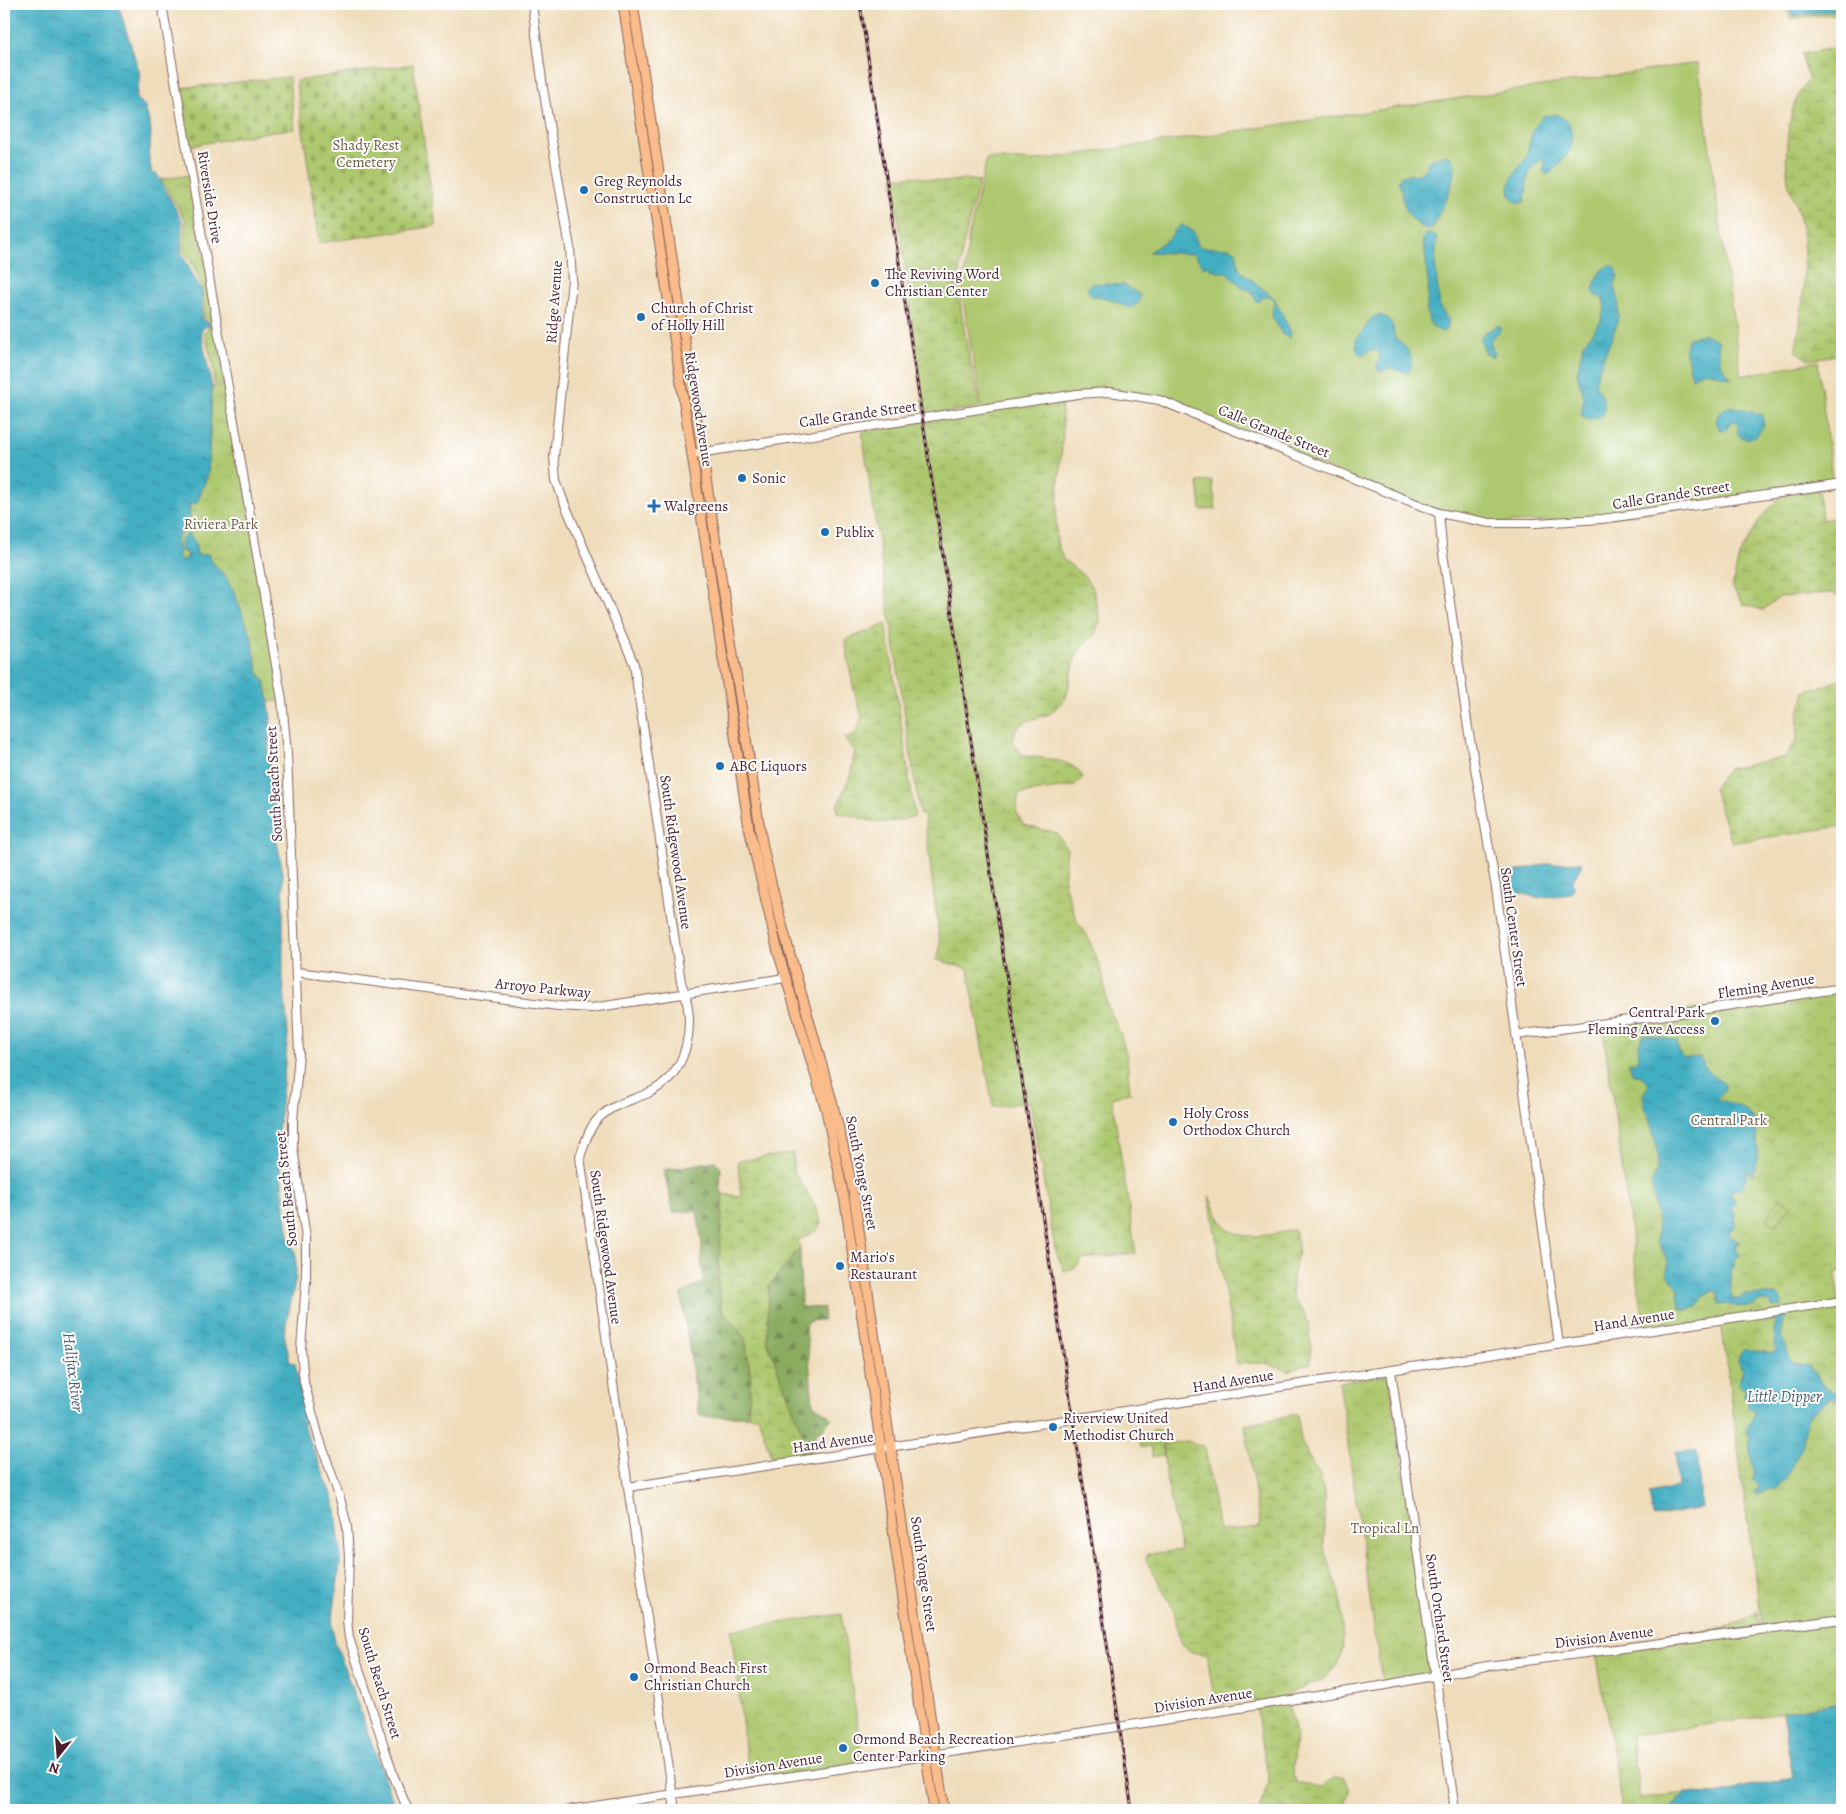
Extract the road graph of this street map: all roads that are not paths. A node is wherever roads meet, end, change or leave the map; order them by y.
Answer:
1 (162, 4) edge
2 (532, 4) edge
3 (623, 4) edge
4 (633, 4) edge
5 (702, 452) junction
6 (692, 454) junction
7 (1842, 484) edge
8 (569, 512) joint
9 (1439, 512) junction
10 (252, 521) joint
11 (718, 627) junction
12 (730, 638) junction
13 (734, 667) joint
14 (724, 669) joint
15 (781, 964) junction
16 (297, 972) junction
17 (796, 977) junction
18 (785, 978) junction
19 (1842, 988) edge
20 (800, 990) junction
21 (685, 993) junction
22 (1516, 1035) junction
23 (859, 1292) junction
24 (1842, 1301) edge
25 (874, 1329) junction
26 (1559, 1345) junction
27 (1391, 1371) junction
28 (892, 1447) junction
29 (881, 1448) junction
30 (628, 1487) junction
31 (902, 1592) junction
32 (914, 1604) junction
33 (1842, 1619) edge
34 (1435, 1676) junction
35 (936, 1754) junction
36 (926, 1756) junction
37 (673, 1795) junction
38 (408, 1810) edge
39 (568, 1810) edge
40 (675, 1810) edge
41 (934, 1810) edge
42 (944, 1810) edge
43 (1455, 1810) edge

1 - 10 street, Riverside Drive
2 - 8 street, Ridge Avenue
3 - 6 main road, Ridgewood Avenue
4 - 5 main road, Ridgewood Avenue
5 - 6 street, Calle Grande Street
5 - 9 street, Calle Grande Street
5 - 12 main road, Ridgewood Avenue
6 - 11 main road, Ridgewood Avenue
7 - 9 street, Calle Grande Street
8 - 21 street, South Ridgewood Avenue
9 - 22 street, South Center Street
10 - 16 street, South Beach Street
11 - 12 main road
11 - 14 main road, Ridgewood Avenue
12 - 13 main road, Ridgewood Avenue
13 - 17 main road, South Yonge Street
14 - 15 main road, South Yonge Street
15 - 17 main road
15 - 18 main road, South Yonge Street
16 - 21 street, Arroyo Parkway
16 - 38 street, South Beach Street
17 - 20 main road, South Yonge Street
18 - 20 main road
18 - 21 street, Arroyo Parkway
18 - 23 main road, South Yonge Street
19 - 22 street, Fleming Avenue
20 - 25 main road, South Yonge Street
21 - 30 street, South Ridgewood Avenue
22 - 26 street, South Center Street
23 - 25 main road
23 - 29 main road, South Yonge Street
24 - 26 street, Hand Avenue
25 - 28 main road, South Yonge Street
26 - 27 street, Hand Avenue
27 - 28 street, Hand Avenue
27 - 34 street, South Orchard Street
28 - 29 street, Hand Avenue
28 - 32 main road, South Yonge Street
29 - 30 street, Hand Avenue
29 - 31 main road, South Yonge Street
30 - 37 street, South Ridgewood Avenue
31 - 32 main road
31 - 36 main road, South Yonge Street
32 - 35 main road, South Yonge Street
33 - 34 street, Division Avenue
34 - 35 street, Division Avenue
34 - 43 street, South Orchard Street
35 - 36 street, Division Avenue
35 - 42 main road, South Yonge Street
36 - 37 street, Division Avenue
36 - 41 main road, South Yonge Street
37 - 39 street, Division Avenue
37 - 40 street, South Ridgewood Avenue

